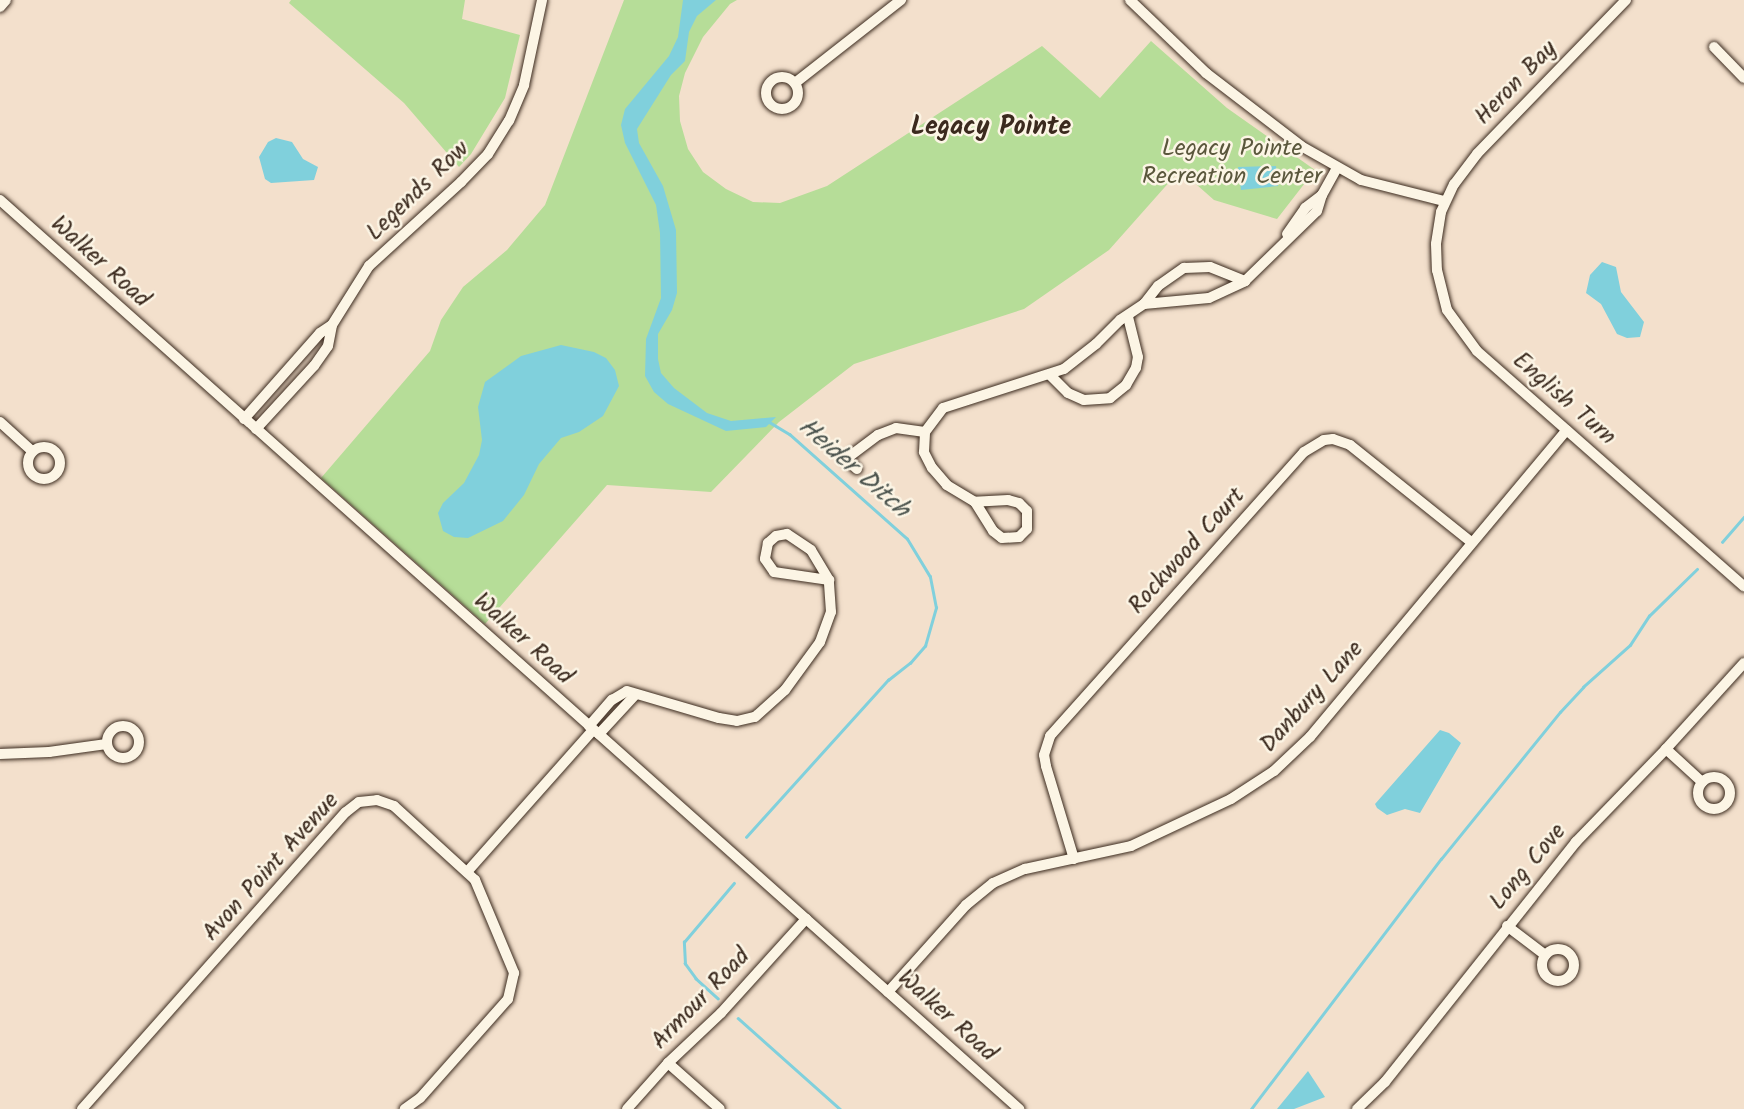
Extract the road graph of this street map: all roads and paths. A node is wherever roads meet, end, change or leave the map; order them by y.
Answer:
1 (6, 0) edge
2 (542, 0) edge
3 (901, 0) edge
4 (1130, 0) edge
5 (1626, 0) edge
6 (0, 7) edge
7 (1714, 47) dead end
8 (1744, 78) edge
9 (795, 83) dead end
10 (1337, 169) junction
11 (0, 201) edge
12 (1444, 201) junction
13 (1245, 281) junction
14 (1144, 304) junction
15 (1128, 317) junction
16 (332, 325) junction
17 (1051, 376) junction
18 (244, 419) junction
19 (0, 422) edge
20 (256, 429) junction
21 (1567, 430) junction
22 (925, 432) junction
23 (33, 452) dead end
24 (857, 469) dead end
25 (975, 502) junction
26 (1471, 542) junction
27 (829, 580) junction
28 (1744, 586) edge
29 (1744, 663) edge
30 (594, 730) junction
31 (106, 744) dead end
32 (1666, 749) junction
33 (0, 754) edge
34 (1702, 782) dead end
35 (1074, 859) junction
36 (467, 872) junction
37 (806, 919) junction
38 (1507, 926) junction
39 (1545, 956) dead end
40 (888, 992) junction
41 (668, 1063) junction
42 (82, 1109) edge
43 (405, 1109) edge
44 (627, 1109) edge
45 (720, 1109) edge
46 (1019, 1109) edge
47 (1357, 1109) edge

1 - 6 street
2 - 16 street, Legends Row
3 - 9 street
4 - 10 street
5 - 12 street, Heron Bay
7 - 8 street
10 - 12 street
10 - 13 street
11 - 18 street, Walker Road
12 - 21 street, English Turn
13 - 14 street
13 - 14 street
14 - 15 street
15 - 17 street
15 - 17 street
16 - 18 street, Legends Row
16 - 20 street, Legends Row
17 - 22 street
18 - 20 street, Walker Road
19 - 23 street
20 - 30 street, Walker Road
21 - 26 street, Danbury Lane
21 - 28 street, English Turn
22 - 24 street
22 - 25 street
25 - 25 street
26 - 35 street, Danbury Lane
26 - 35 street, Rockwood Court
27 - 27 street
27 - 30 street
29 - 32 street, Long Cove
30 - 36 street
30 - 37 street, Walker Road
31 - 33 street
32 - 34 street
32 - 38 street, Long Cove
35 - 40 street, Danbury Lane
36 - 42 street, Avon Point Avenue
36 - 43 street, Avon Point Avenue
37 - 40 street, Walker Road
37 - 41 street, Armour Road
38 - 39 street
38 - 47 street, Long Cove
40 - 46 street, Walker Road
41 - 44 street, Armour Road
41 - 45 street

